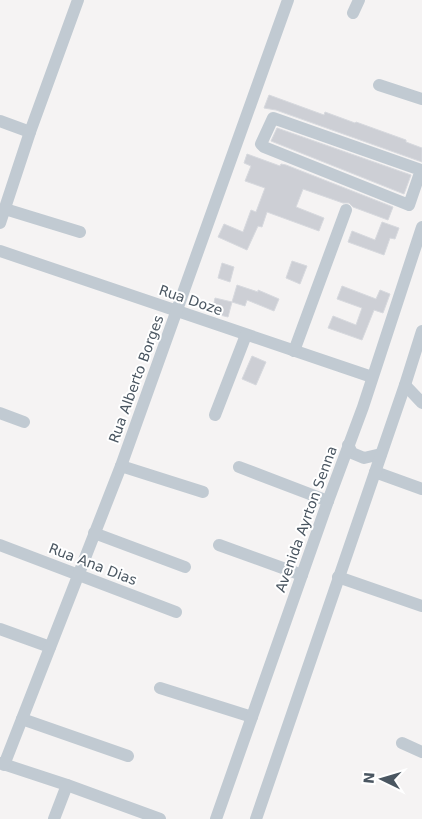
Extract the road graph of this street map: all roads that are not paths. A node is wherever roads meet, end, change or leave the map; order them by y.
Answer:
1 (288, 0) edge
2 (359, 0) edge
3 (76, 1) edge
4 (353, 14) dead end
5 (379, 85) dead end
6 (422, 99) edge
7 (0, 121) edge
8 (30, 132) junction
9 (418, 196) edge
10 (5, 209) junction
11 (346, 210) dead end
12 (0, 223) edge
13 (422, 227) edge
14 (80, 232) dead end
15 (0, 251) edge
16 (177, 312) junction
17 (422, 331) edge
18 (246, 335) junction
19 (294, 350) junction
20 (372, 377) junction
21 (406, 384) junction
22 (422, 403) edge
23 (0, 413) edge
24 (215, 414) dead end
25 (24, 422) dead end
26 (348, 445) junction
27 (381, 454) junction
28 (121, 466) junction
29 (239, 467) dead end
30 (375, 472) junction
31 (422, 489) edge
32 (203, 492) dead end
33 (328, 501) junction
34 (94, 533) junction
35 (0, 545) edge
36 (219, 545) dead end
37 (185, 567) dead end
38 (79, 574) junction
39 (302, 575) junction
40 (338, 577) junction
41 (422, 606) edge
42 (176, 612) dead end
43 (0, 629) edge
44 (50, 647) junction
45 (160, 688) dead end
46 (252, 717) junction
47 (22, 719) junction
48 (402, 744) dead end
49 (422, 752) edge
50 (128, 756) dead end
51 (2, 764) edge
52 (66, 785) junction
53 (54, 819) edge
54 (160, 819) edge
55 (216, 819) edge
56 (256, 819) edge

1 - 16 street, Rua Alberto Borges
2 - 4 street
3 - 8 street
5 - 6 street
7 - 8 street
8 - 10 street
9 - 9 street
10 - 12 street
10 - 14 street
11 - 19 street
13 - 20 street, Avenida Ayrton Senna
15 - 16 street, Rua Doze
16 - 18 street, Rua Doze
16 - 28 street, Rua Alberto Borges
17 - 21 street
18 - 19 street, Rua Doze
18 - 24 street
19 - 20 street, Rua Doze
20 - 26 street, Avenida Ayrton Senna
21 - 22 street
21 - 27 street
23 - 25 street
26 - 27 street
26 - 33 street, Avenida Ayrton Senna
27 - 30 street
28 - 32 street
28 - 34 street, Rua Alberto Borges
29 - 33 street
30 - 31 street
30 - 40 street
33 - 39 street, Avenida Ayrton Senna
34 - 37 street
34 - 38 street, Rua Alberto Borges
35 - 38 street, Rua Ana Dias
36 - 39 street
38 - 42 street, Rua Ana Dias
38 - 44 street, Rua Alberto Borges
39 - 46 street, Avenida Ayrton Senna
40 - 41 street
40 - 56 street
43 - 44 street
44 - 47 street, Rua Alberto Borges
45 - 46 street
46 - 55 street, Avenida Ayrton Senna
47 - 50 street
47 - 51 street, Rua Alberto Borges
48 - 49 street
51 - 52 street
52 - 53 street
52 - 54 street

